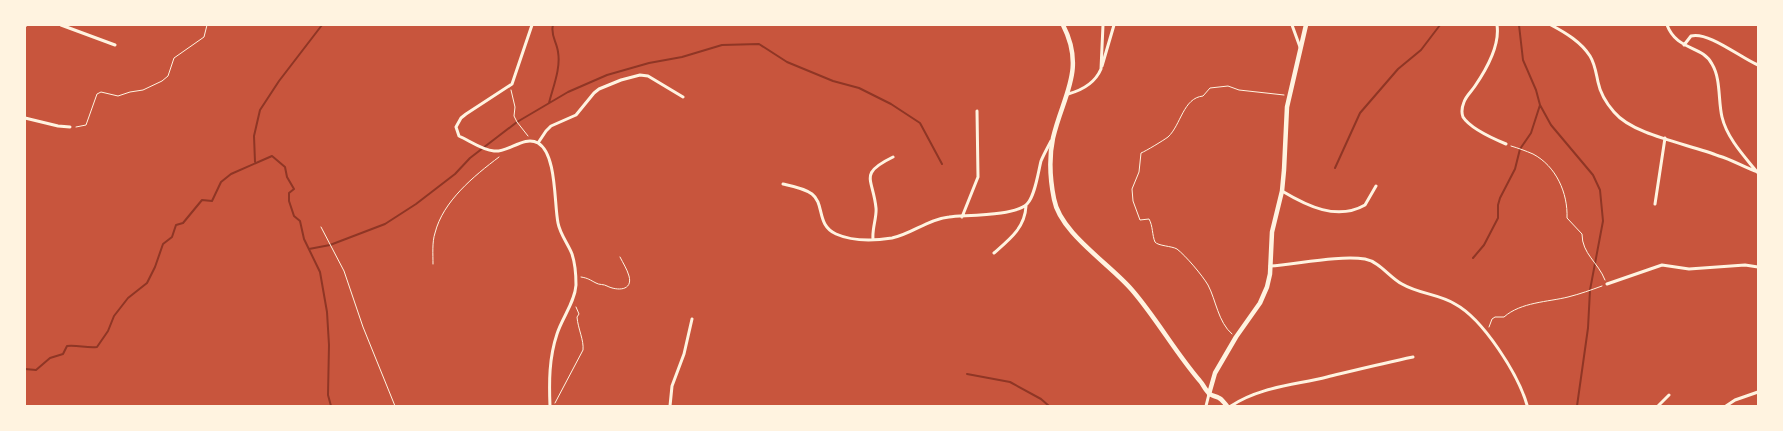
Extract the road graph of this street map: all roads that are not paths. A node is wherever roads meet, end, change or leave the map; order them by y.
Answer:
1 (61, 25) edge
2 (532, 25) edge
3 (1063, 25) edge
4 (1103, 25) edge
5 (1114, 25) edge
6 (1292, 25) edge
7 (1306, 25) edge
8 (1497, 25) edge
9 (1552, 25) edge
10 (1667, 25) edge
11 (115, 45) dead end
12 (1684, 45) junction
13 (1300, 47) junction
14 (1758, 65) edge
15 (1101, 69) junction
16 (1068, 94) junction
17 (683, 96) dead end
18 (977, 111) dead end
19 (25, 118) edge
20 (70, 127) road end
21 (1054, 136) junction
22 (1665, 138) junction
23 (538, 143) junction
24 (1506, 144) road end
25 (893, 157) dead end
26 (1758, 172) edge
27 (783, 184) dead end
28 (1376, 186) dead end
29 (1282, 191) junction
30 (1655, 204) dead end
31 (1026, 206) junction
32 (962, 217) junction
33 (873, 240) junction
34 (994, 253) dead end
35 (1270, 266) junction
36 (1758, 267) edge
37 (1607, 284) road end
38 (692, 319) dead end
39 (1413, 357) dead end
40 (1758, 392) edge
41 (1209, 394) junction
42 (1669, 395) dead end
43 (1526, 405) dead end
44 (552, 406) edge
45 (670, 406) edge
46 (1206, 406) edge
47 (1227, 406) edge
48 (1231, 406) edge
49 (1658, 406) edge
50 (1726, 406) edge

1 - 11 street
2 - 23 street
3 - 16 street
4 - 15 street
5 - 15 street
6 - 13 street
7 - 13 street
8 - 24 street
9 - 22 street
10 - 12 street
12 - 14 street
12 - 26 street
13 - 29 street
15 - 16 street
16 - 21 street
17 - 23 street
18 - 32 street
19 - 20 street
21 - 31 street
21 - 41 street
22 - 26 street
22 - 30 street
23 - 44 street
25 - 33 street
27 - 33 street
28 - 29 street
29 - 35 street
31 - 32 street
31 - 34 street
32 - 33 street
35 - 41 street
35 - 43 street
36 - 37 street
38 - 45 street
39 - 48 street
40 - 50 street
41 - 46 street
41 - 47 street
42 - 49 street

